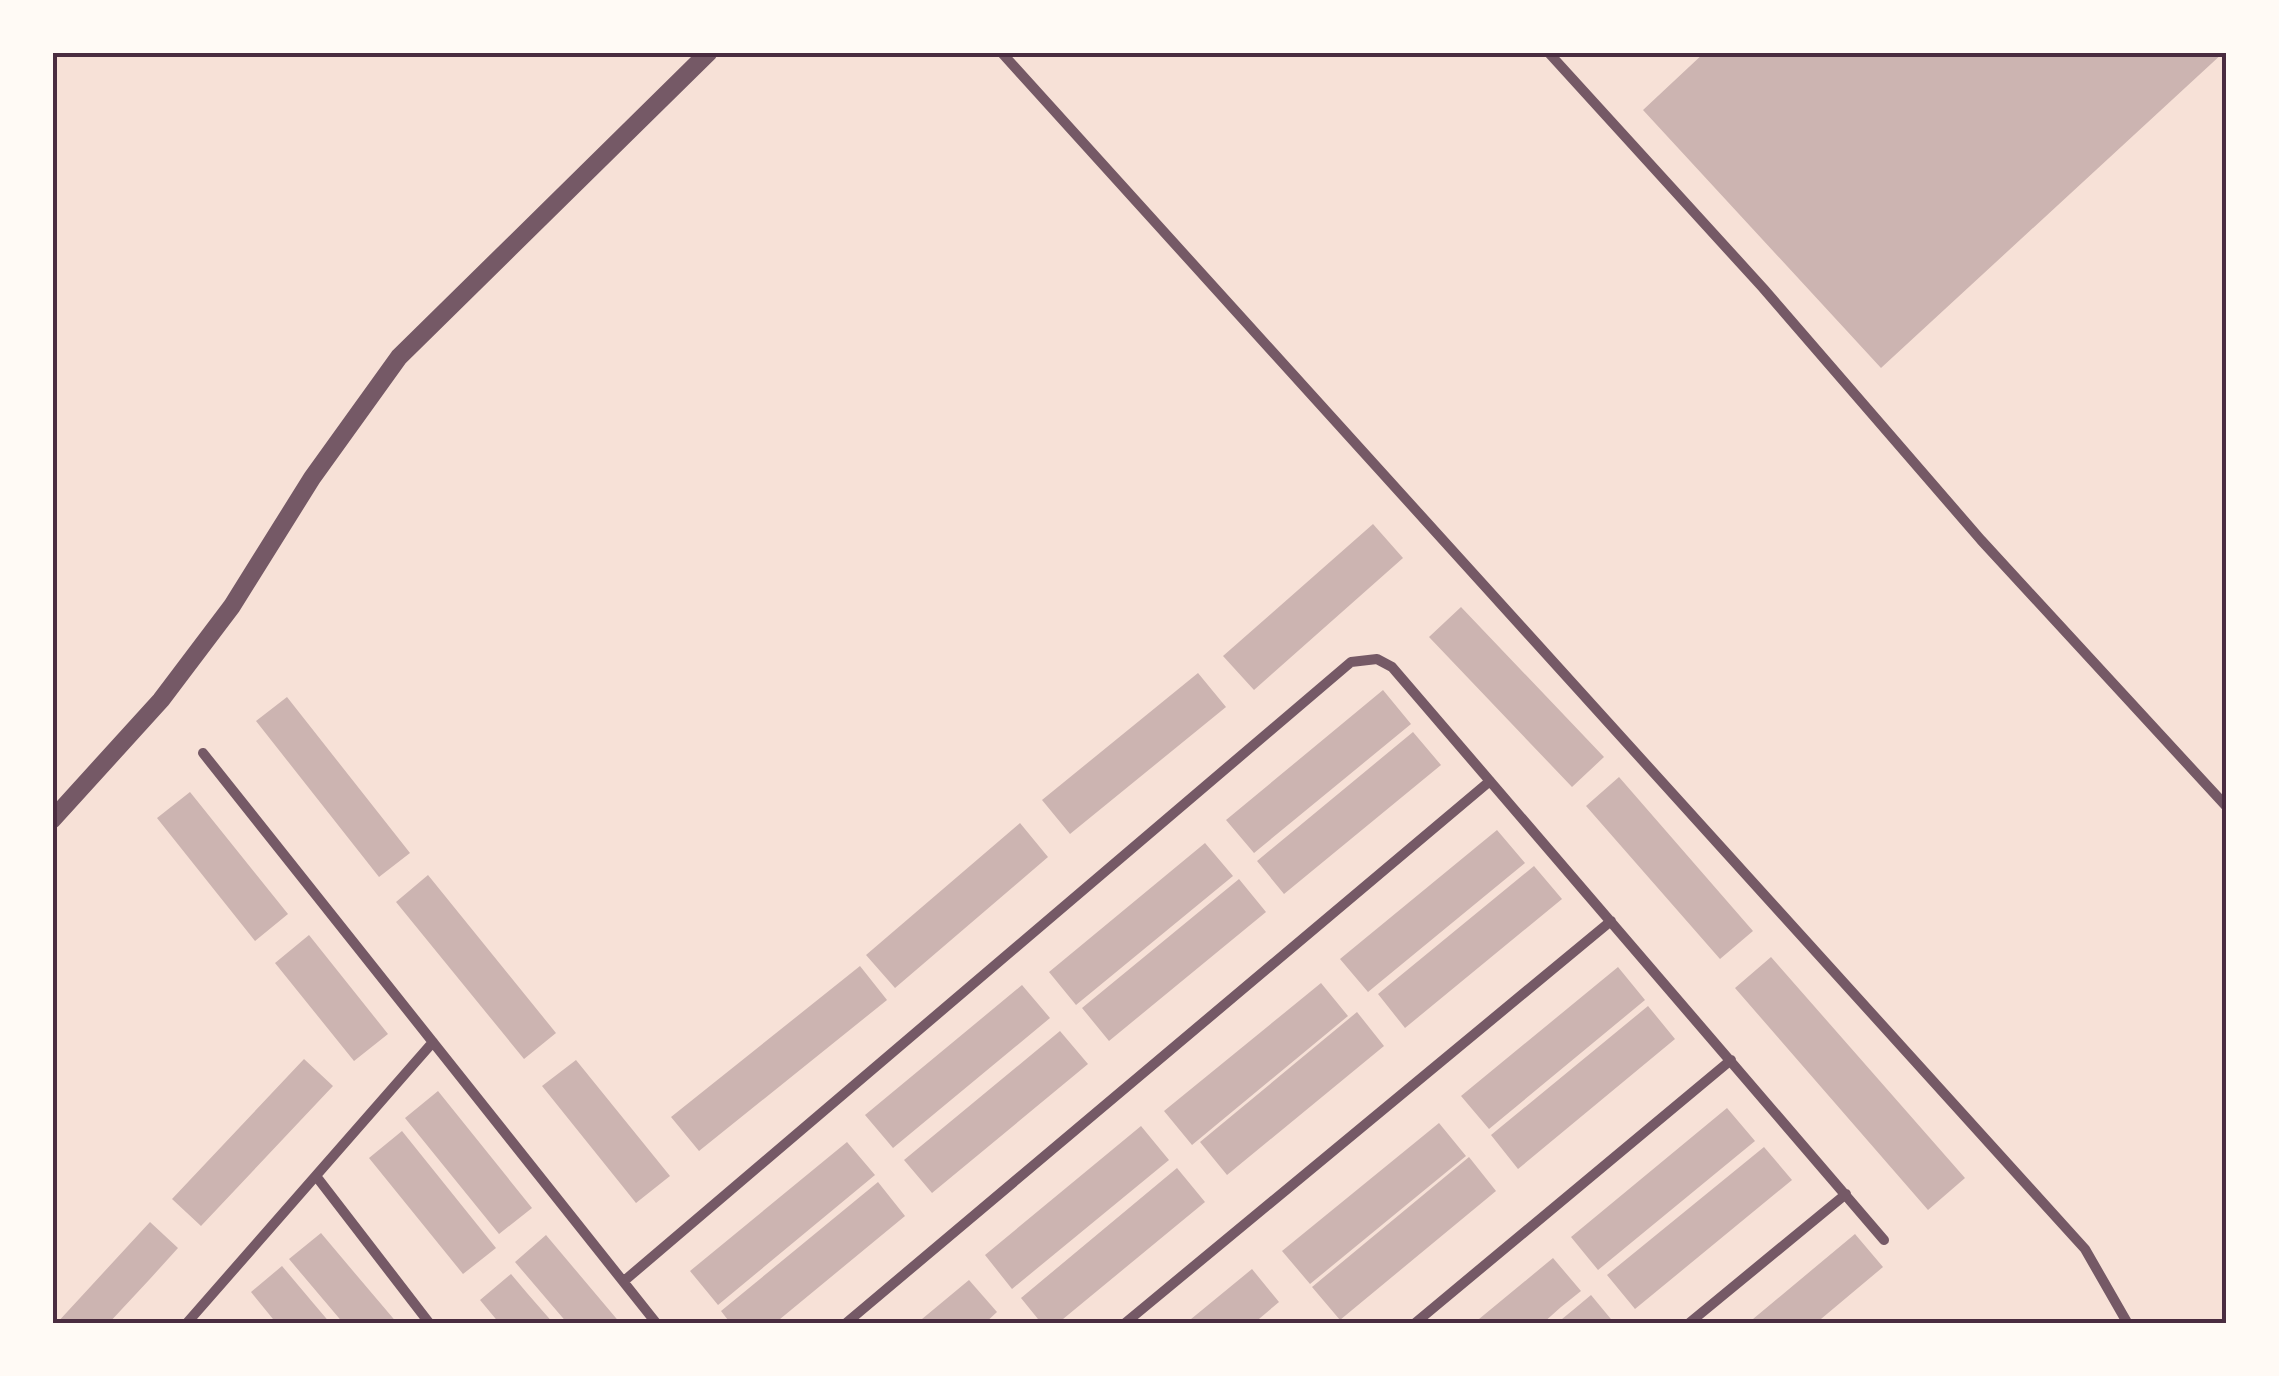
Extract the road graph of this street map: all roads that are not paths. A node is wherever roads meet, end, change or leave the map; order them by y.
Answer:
1 (709, 52) edge
2 (1001, 52) edge
3 (1548, 52) edge
4 (204, 753) dead end
5 (1490, 781) junction
6 (2226, 806) edge
7 (52, 820) edge
8 (1611, 921) junction
9 (433, 1042) junction
10 (1731, 1060) junction
11 (316, 1176) junction
12 (1846, 1194) junction
13 (1884, 1240) dead end
14 (624, 1281) junction
15 (2127, 1323) edge
16 (186, 1324) edge
17 (430, 1324) edge
18 (658, 1324) edge
19 (845, 1324) edge
20 (1124, 1324) edge
21 (1414, 1324) edge
22 (1688, 1324) edge

1 - 7 street
2 - 15 street
3 - 6 street
4 - 9 street
5 - 8 street
5 - 14 street
5 - 19 street
8 - 10 street
8 - 20 street
9 - 11 street
9 - 14 street
10 - 12 street
10 - 21 street
11 - 16 street
11 - 17 street
12 - 13 street
12 - 22 street
14 - 18 street

